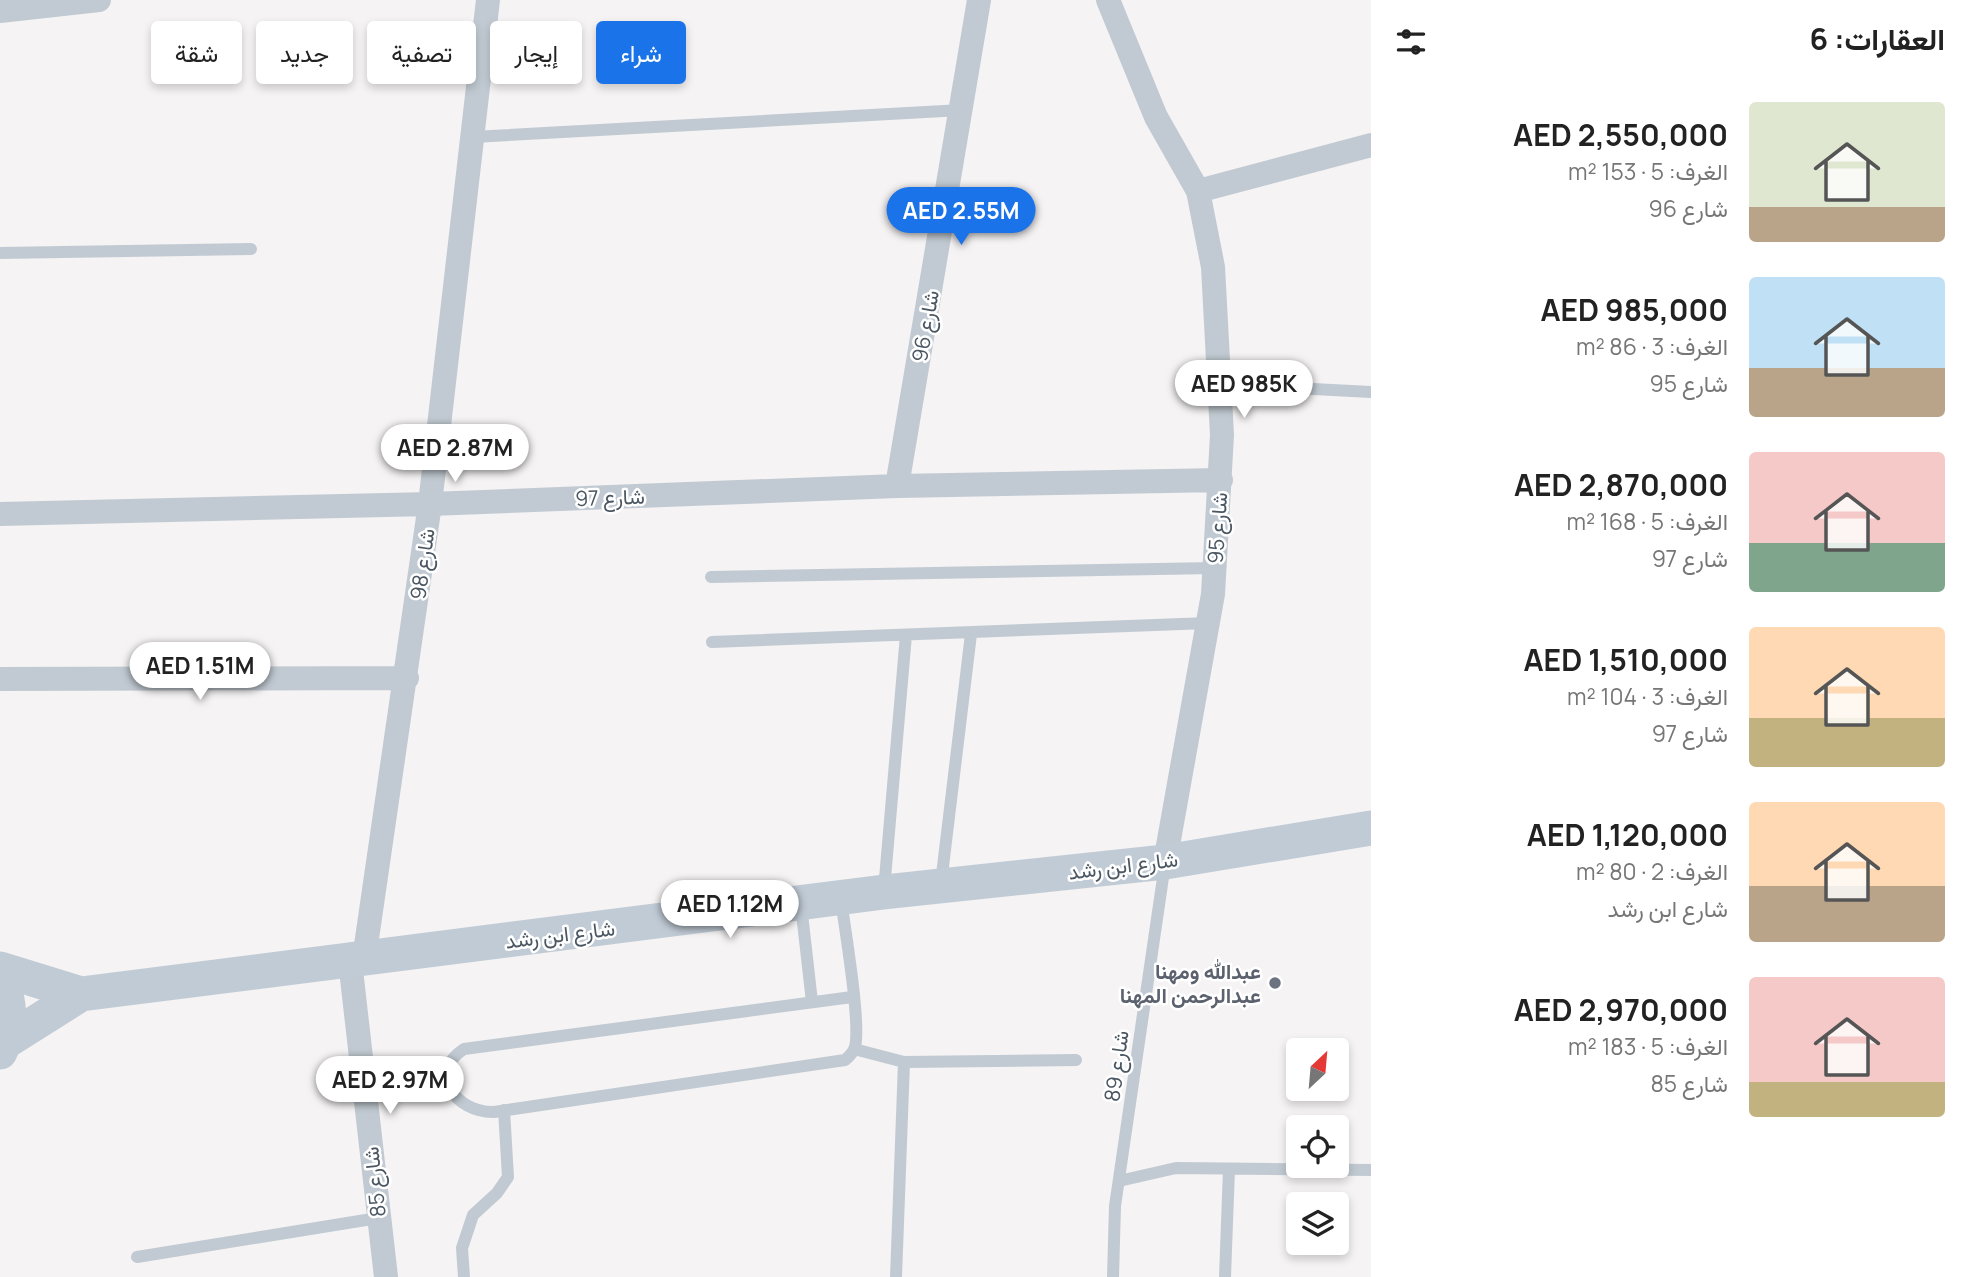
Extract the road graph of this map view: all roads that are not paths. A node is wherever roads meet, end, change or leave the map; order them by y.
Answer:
1 (99, 0) edge
2 (488, 0) edge
3 (979, 0) edge
4 (1108, 0) edge
5 (0, 12) edge
6 (962, 110) junction
7 (473, 137) junction
8 (1369, 148) edge
9 (1198, 191) junction
10 (251, 249) dead end
11 (0, 253) edge
12 (1219, 384) junction
13 (1371, 392) edge
14 (1221, 480) junction
15 (897, 486) junction
16 (430, 504) junction
17 (0, 513) edge
18 (1214, 568) junction
19 (710, 577) dead end
20 (1208, 623) junction
21 (971, 634) junction
22 (906, 635) junction
23 (712, 642) dead end
24 (407, 678) junction
25 (0, 679) edge
26 (1371, 828) edge
27 (1165, 862) junction
28 (941, 886) junction
29 (884, 892) junction
30 (841, 897) junction
31 (801, 902) junction
32 (357, 960) junction
33 (0, 969) edge
34 (0, 978) edge
35 (81, 994) junction
36 (852, 997) junction
37 (812, 1002) junction
38 (2, 1047) edge
39 (854, 1049) junction
40 (1076, 1060) dead end
41 (904, 1062) junction
42 (504, 1110) junction
43 (1229, 1169) junction
44 (1371, 1169) edge
45 (1119, 1181) junction
46 (378, 1219) junction
47 (137, 1257) dead end
48 (386, 1277) edge
49 (464, 1277) edge
50 (896, 1277) edge
51 (1113, 1277) edge
52 (1225, 1277) edge

1 - 5 street
2 - 7 street, شارع 98
3 - 6 street, شارع 96
4 - 9 street, شارع 95
6 - 7 lane
6 - 15 street, شارع 96
7 - 16 street, شارع 98
8 - 9 street
9 - 12 street, شارع 95
10 - 11 lane
12 - 13 lane
12 - 14 street, شارع 95
14 - 15 street, شارع 97
14 - 18 street, شارع 95
15 - 16 street, شارع 97
16 - 17 street, شارع 97
16 - 24 street, شارع 98
18 - 19 lane
18 - 20 street, شارع 95
20 - 21 lane
20 - 27 street, شارع 95
21 - 22 lane
21 - 28 lane
22 - 23 lane
22 - 29 lane
24 - 25 street
24 - 32 street, شارع 98
26 - 27 street, شارع ابن رشد
27 - 28 street, شارع ابن رشد
27 - 45 lane, شارع 89
28 - 29 street, شارع ابن رشد
29 - 30 street, شارع ابن رشد
30 - 31 street, شارع ابن رشد
30 - 36 lane
31 - 32 street, شارع ابن رشد
31 - 37 lane
32 - 35 street, شارع ابن رشد
32 - 46 street, شارع 85
33 - 35 street, شارع ابن رشد
34 - 38 street
35 - 38 street, شارع ابن رشد
36 - 37 lane
36 - 39 lane
37 - 42 lane
39 - 41 lane
39 - 42 lane
40 - 41 lane
41 - 50 lane
42 - 49 lane
43 - 44 lane
43 - 45 lane
43 - 52 lane
45 - 51 lane, شارع 89
46 - 47 lane
46 - 48 street, شارع 85

